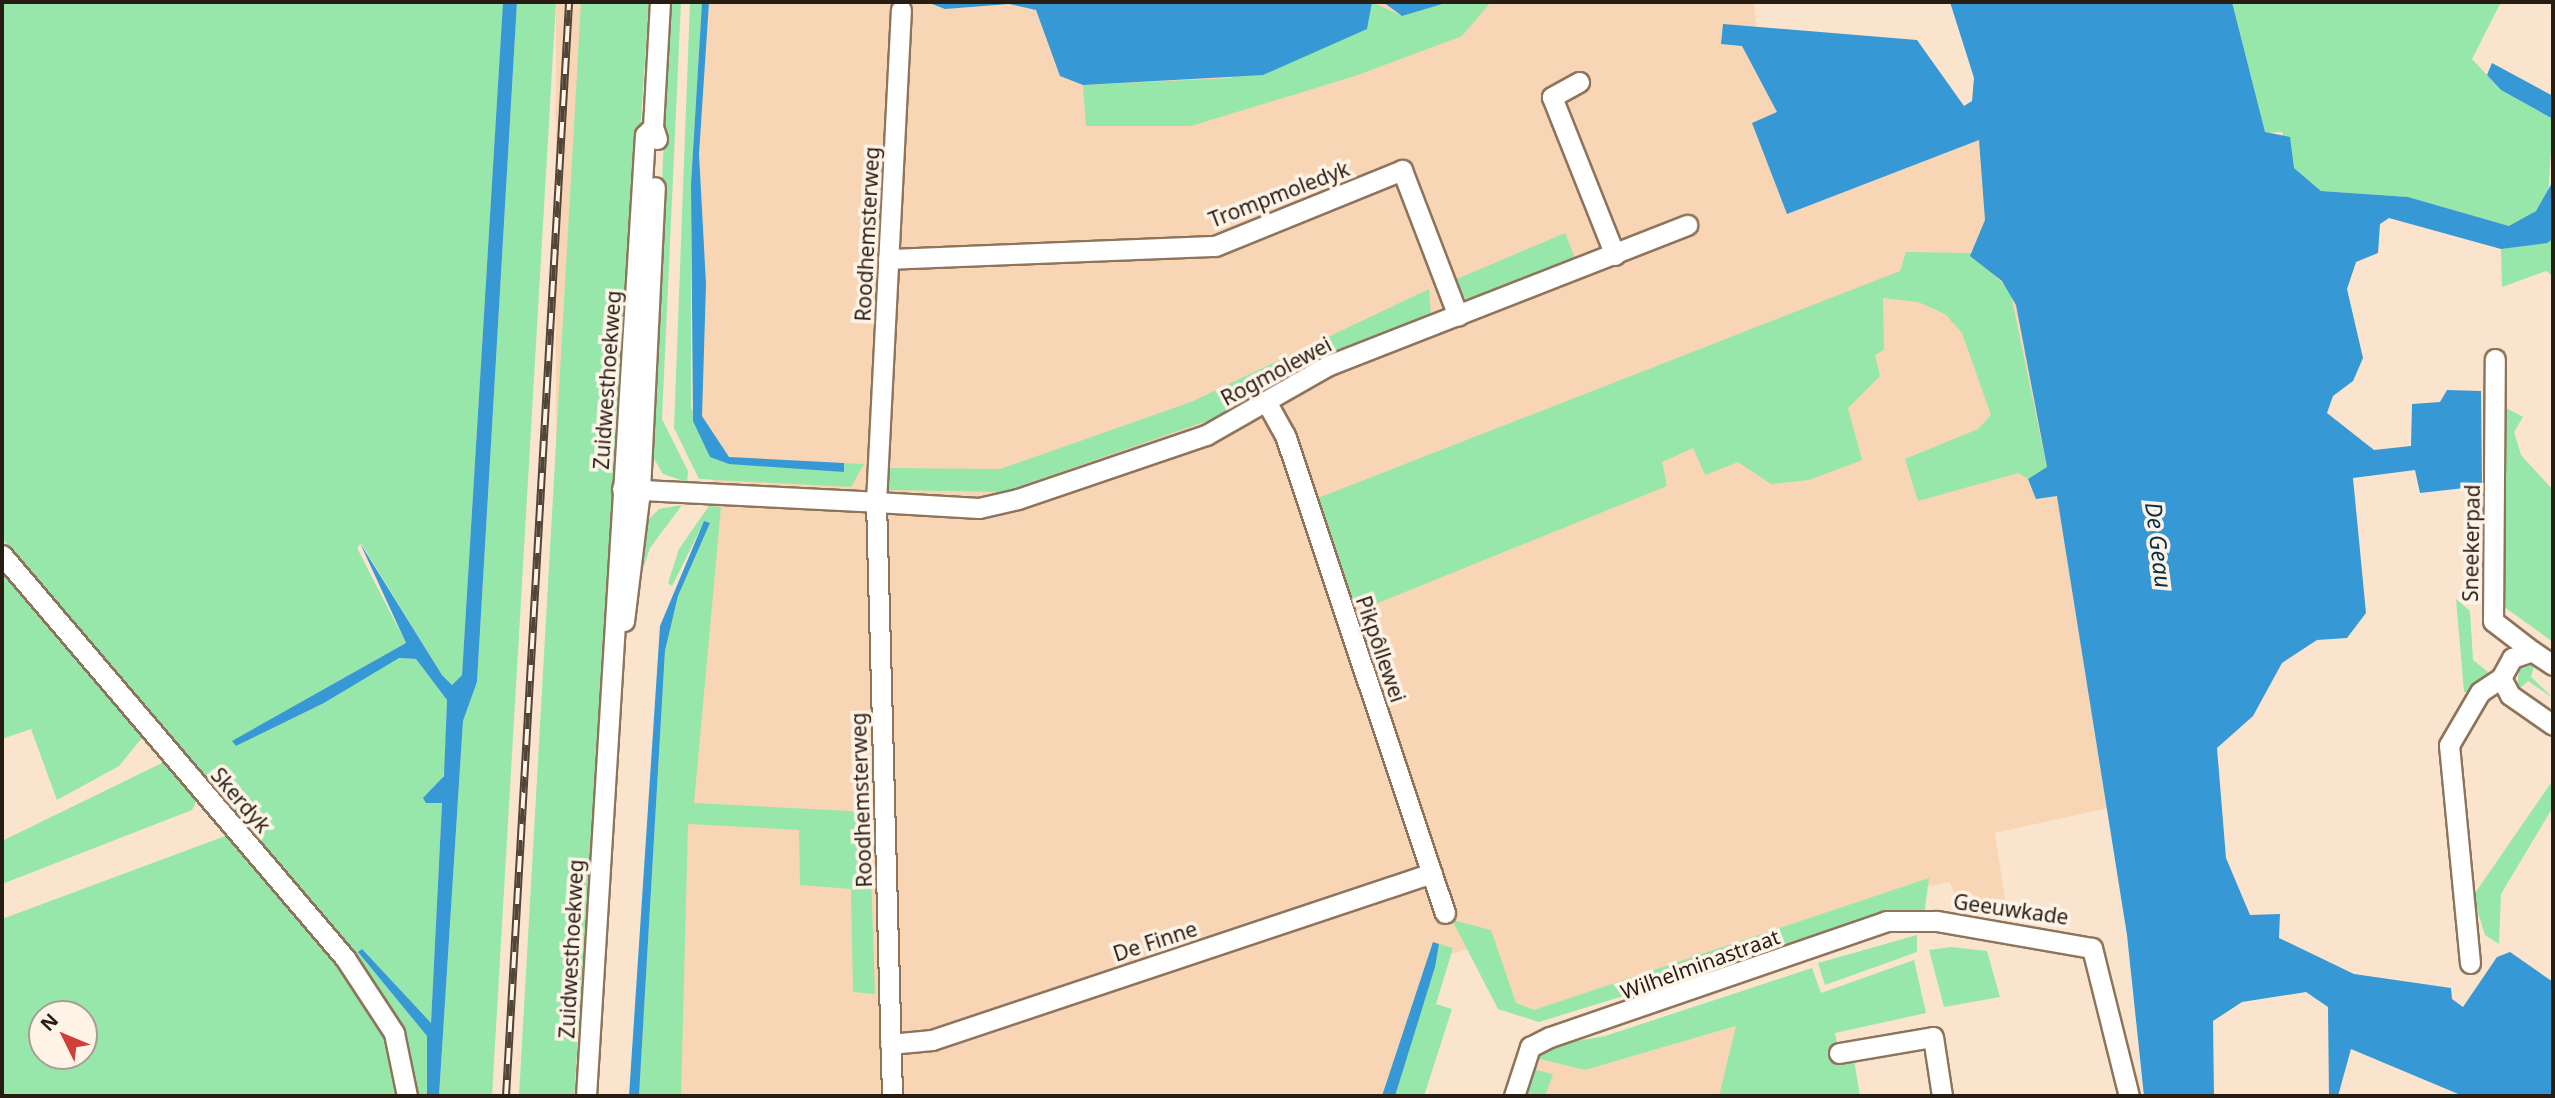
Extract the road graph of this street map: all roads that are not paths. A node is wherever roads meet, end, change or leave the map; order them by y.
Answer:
1 (660, 2) edge
2 (901, 10) dead end
3 (1578, 82) dead end
4 (1687, 225) dead end
5 (1615, 254) junction
6 (888, 259) junction
7 (1458, 316) junction
8 (2495, 359) dead end
9 (1267, 403) junction
10 (631, 490) junction
11 (876, 502) junction
12 (2, 555) edge
13 (2532, 651) junction
14 (2553, 665) edge
15 (2501, 678) junction
16 (2553, 725) edge
17 (1432, 873) junction
18 (1445, 913) dead end
19 (1937, 921) joint
20 (2470, 963) dead end
21 (890, 1044) junction
22 (1839, 1053) dead end
23 (407, 1096) edge
24 (586, 1096) edge
25 (891, 1096) edge
26 (1514, 1096) edge
27 (1942, 1096) edge
28 (2129, 1096) edge

1 - 10 street, Zuidwesthoekweg
2 - 6 street, Roodhemsterweg
3 - 5 street
4 - 5 street, Rogmolewei
5 - 7 street, Rogmolewei
6 - 7 street, Trompmoledyk
6 - 11 street, Roodhemsterweg
7 - 9 street, Rogmolewei
8 - 13 street, Sneekerpad
9 - 11 street, Rogmolewei
9 - 17 street, Pikpôllewei
10 - 11 street
10 - 24 street, Zuidwesthoekweg
11 - 21 street, Roodhemsterweg
12 - 23 street, Skerdyk
13 - 14 street
13 - 15 street
15 - 16 street
15 - 20 street
17 - 18 street, Pikpôllewei
17 - 21 street, De Finne
19 - 26 street, Wilhelminastraat
19 - 28 street, Geeuwkade
21 - 25 street, Roodhemsterweg
22 - 27 street

